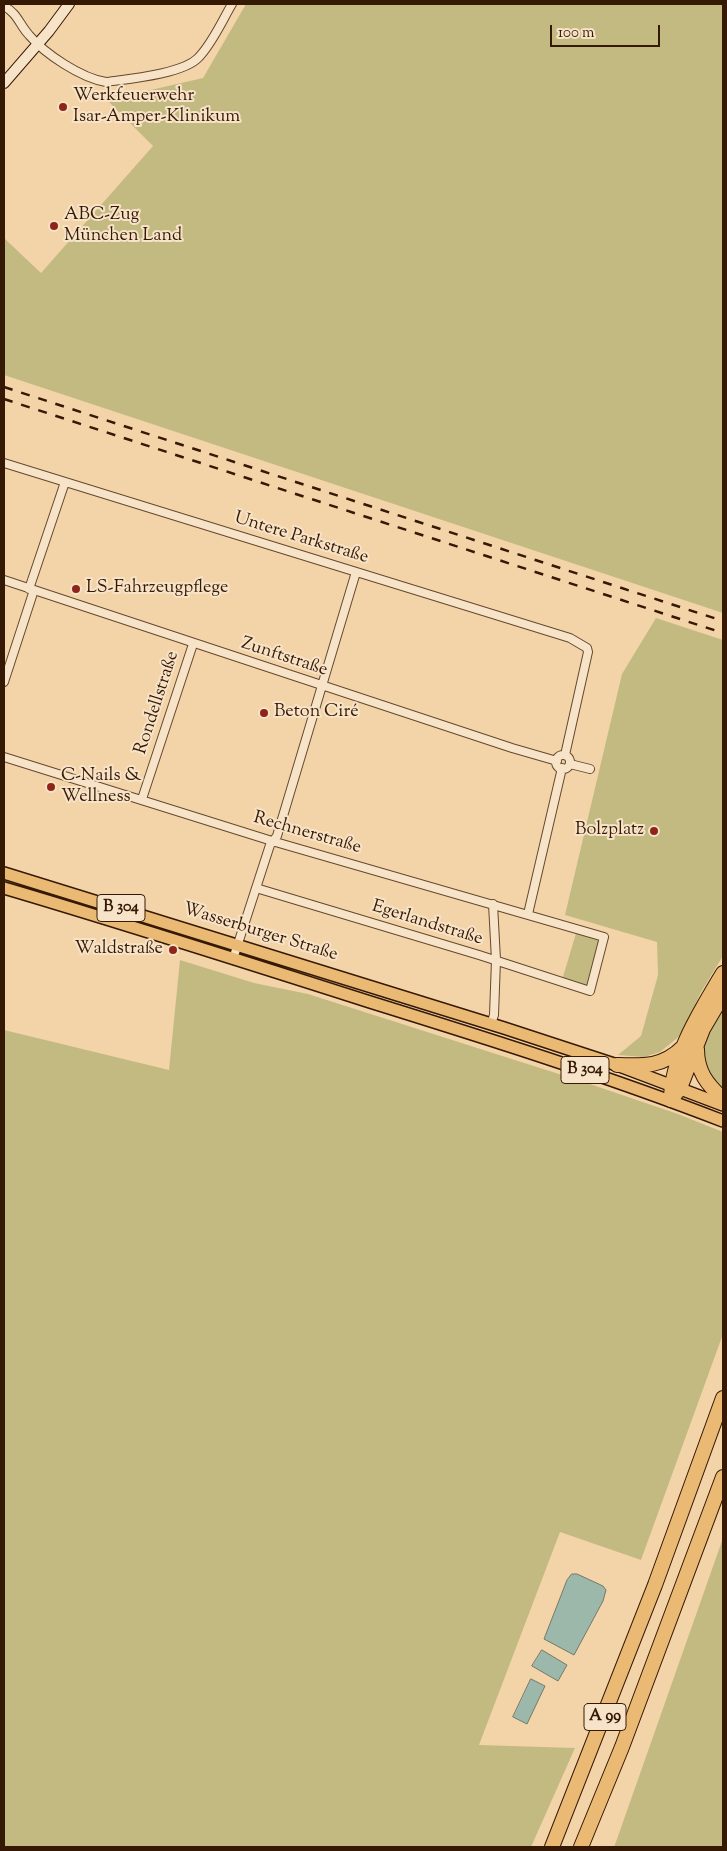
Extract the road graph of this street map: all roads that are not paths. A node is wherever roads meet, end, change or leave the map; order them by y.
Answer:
1 (69, 4) edge
2 (232, 4) edge
3 (4, 6) edge
4 (38, 44) junction
5 (4, 83) edge
6 (4, 463) edge
7 (65, 482) junction
8 (356, 572) junction
9 (4, 580) edge
10 (31, 590) junction
11 (193, 644) junction
12 (4, 682) edge
13 (323, 686) junction
14 (565, 756) junction
15 (4, 757) edge
16 (557, 761) junction
17 (566, 766) junction
18 (590, 769) dead end
19 (142, 799) junction
20 (272, 841) junction
21 (4, 873) edge
22 (4, 888) edge
23 (256, 888) junction
24 (493, 904) junction
25 (528, 914) junction
26 (238, 945) junction
27 (233, 958) junction
28 (496, 960) junction
29 (723, 973) edge
30 (590, 991) joint
31 (723, 995) edge
32 (491, 1024) junction
33 (691, 1044) junction
34 (617, 1065) junction
35 (675, 1086) junction
36 (723, 1099) edge
37 (671, 1100) junction
38 (723, 1105) edge
39 (723, 1121) edge
40 (723, 1398) edge
41 (723, 1476) edge
42 (552, 1847) edge
43 (581, 1847) edge

1 - 4 main road
2 - 4 street
3 - 4 street
4 - 5 main road
6 - 7 street, Untere Parkstraße
7 - 8 street, Untere Parkstraße
7 - 10 street
8 - 13 street
8 - 14 street, Untere Parkstraße
9 - 10 street, Zunftstraße
10 - 11 street, Zunftstraße
10 - 12 street
11 - 13 street, Zunftstraße
11 - 19 street, Rondellstraße
13 - 16 street, Zunftstraße
13 - 20 street
14 - 16 street
14 - 17 street
15 - 19 street, Rechnerstraße
16 - 17 street
17 - 18 street
17 - 25 street
19 - 20 street, Rechnerstraße
20 - 23 street
20 - 24 street, Rechnerstraße
21 - 26 main road, Wasserburger Straße / B 304
22 - 27 main road, Wasserburger Straße / B 304
23 - 26 street
23 - 28 street, Egerlandstraße
24 - 25 street, Rechnerstraße
24 - 28 street
25 - 30 street, Rechnerstraße
26 - 27 street
26 - 32 main road, Wasserburger Straße / B 304
27 - 37 main road, Wasserburger Straße / B 304
28 - 30 street, Egerlandstraße
28 - 32 street
29 - 33 highway
31 - 33 highway
32 - 34 main road, Wasserburger Straße / B 304
33 - 34 highway
33 - 35 highway
33 - 36 highway
34 - 35 main road, B 304
35 - 37 highway
35 - 38 main road, B 304
37 - 39 main road, B 304
40 - 42 highway, A 99
41 - 43 highway, A 99

